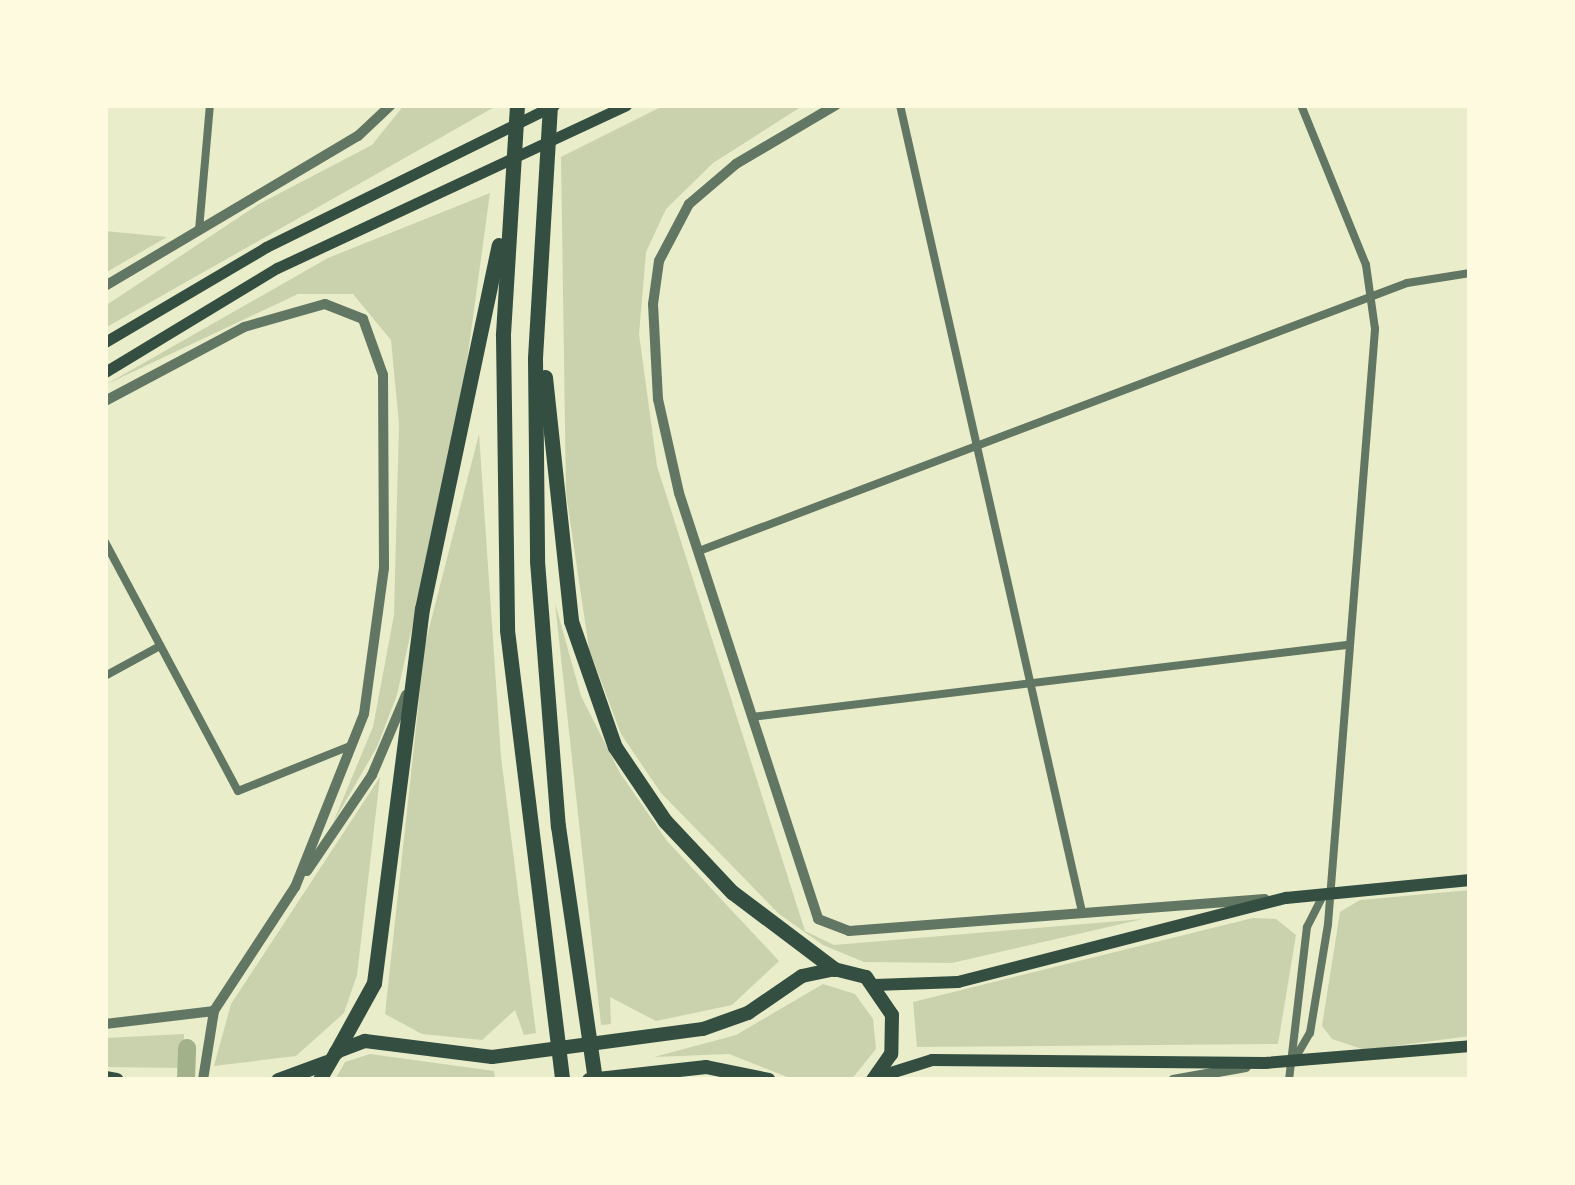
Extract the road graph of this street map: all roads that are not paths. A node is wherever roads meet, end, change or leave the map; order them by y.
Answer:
1 (210, 105) edge
2 (391, 105) edge
3 (517, 105) edge
4 (552, 105) edge
5 (626, 105) edge
6 (836, 105) edge
7 (900, 105) edge
8 (1301, 105) edge
9 (510, 182) junction
10 (198, 236) junction
11 (538, 264) junction
12 (1470, 273) edge
13 (105, 286) edge
14 (1371, 298) junction
15 (105, 342) edge
16 (105, 372) edge
17 (105, 401) edge
18 (976, 447) junction
19 (105, 542) edge
20 (699, 550) junction
21 (1346, 645) junction
22 (160, 646) junction
23 (105, 676) edge
24 (1030, 684) junction
25 (408, 689) junction
26 (752, 717) junction
27 (354, 744) junction
28 (1470, 880) edge
29 (295, 887) junction
30 (1324, 894) junction
31 (1286, 898) junction
32 (1082, 912) junction
33 (834, 969) junction
34 (875, 985) junction
35 (214, 1010) junction
36 (105, 1024) edge
37 (1470, 1046) edge
38 (331, 1057) junction
39 (1292, 1062) junction
40 (1265, 1063) junction
41 (105, 1078) edge
42 (874, 1079) edge
43 (116, 1080) edge
44 (204, 1080) edge
45 (278, 1080) edge
46 (320, 1080) edge
47 (562, 1080) edge
48 (592, 1080) edge
49 (769, 1080) edge
50 (1173, 1080) edge
51 (1289, 1080) edge

1 - 10 street
2 - 10 street
3 - 9 highway
4 - 11 highway
4 - 15 main road
5 - 16 main road
6 - 20 street
7 - 18 street
8 - 14 street
9 - 25 highway
9 - 47 highway
10 - 13 street
11 - 33 highway
11 - 48 highway
12 - 14 street
14 - 18 street
14 - 21 street
17 - 27 street
18 - 20 street
18 - 24 street
19 - 22 street
20 - 26 street
21 - 24 street
21 - 30 street
22 - 23 street
22 - 27 street
24 - 26 street
24 - 32 street
25 - 29 street
25 - 38 highway
26 - 32 street
27 - 29 street
28 - 30 main road
29 - 35 street
30 - 31 main road
30 - 39 street
30 - 39 street
31 - 32 street
31 - 34 main road
33 - 34 highway
33 - 38 highway
34 - 42 highway
35 - 36 street
35 - 44 street
37 - 39 main road
38 - 45 highway
38 - 46 highway
39 - 40 main road
39 - 51 street
40 - 42 main road
40 - 50 street
41 - 43 highway
48 - 49 highway

